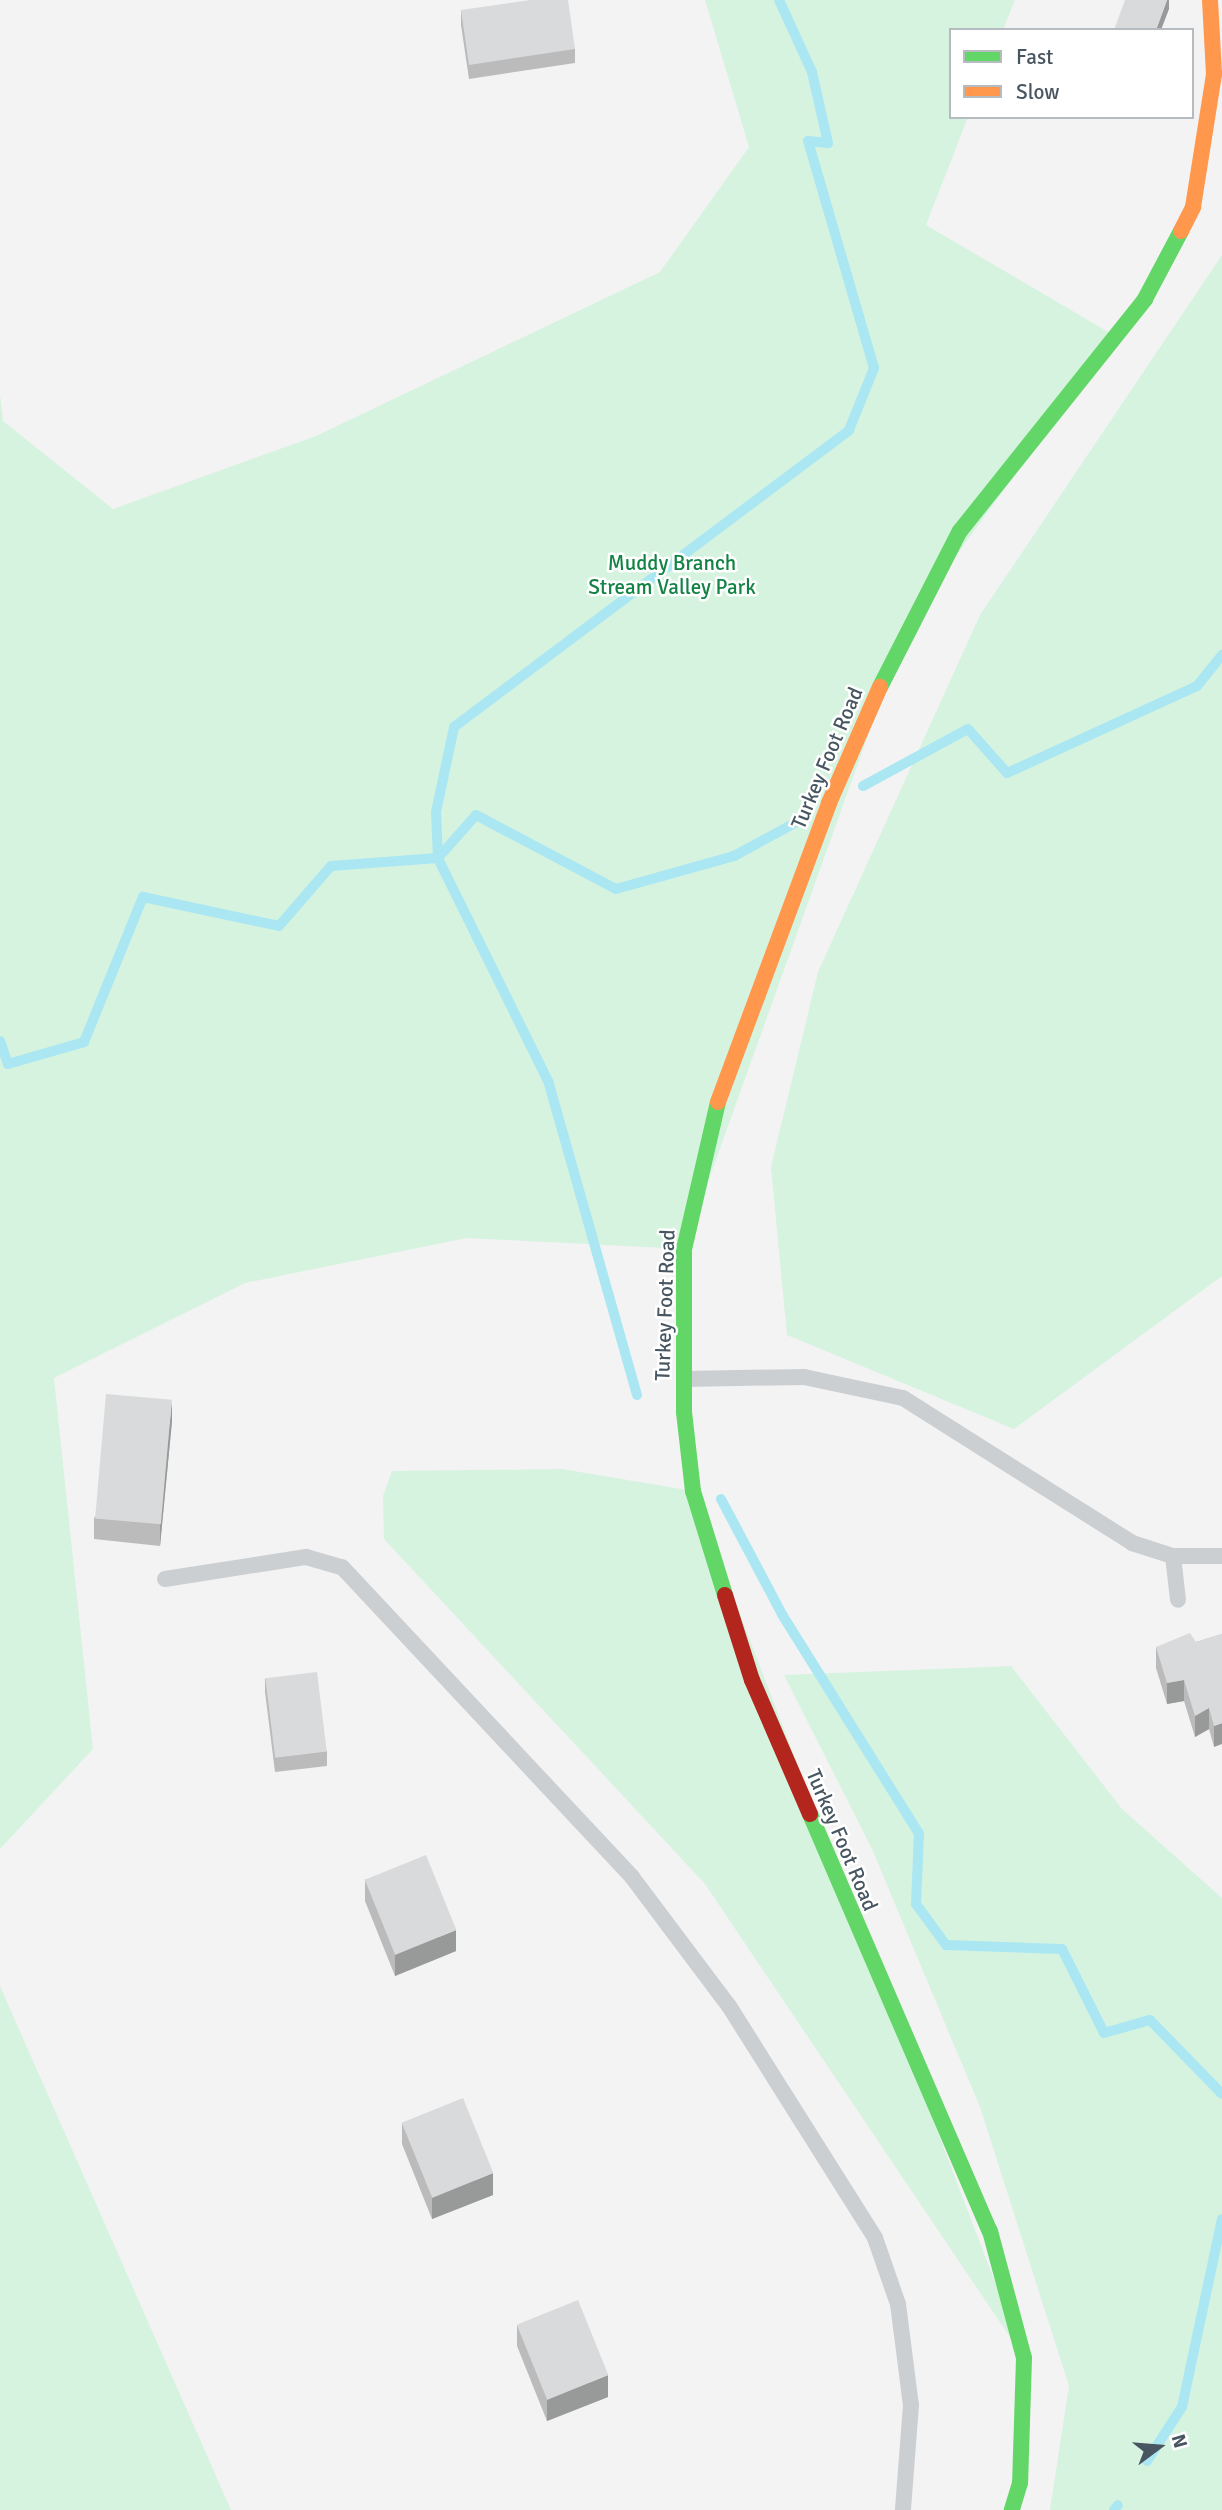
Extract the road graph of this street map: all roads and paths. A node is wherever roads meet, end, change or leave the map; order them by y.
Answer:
1 (1210, 0) edge
2 (684, 1379) junction
3 (1173, 1556) junction
4 (1222, 1556) edge
5 (164, 1579) dead end
6 (1178, 1600) dead end
7 (903, 2510) edge
8 (1012, 2510) edge

1 - 2 street, Turkey Foot Road
2 - 3 lane
2 - 8 street, Turkey Foot Road
3 - 4 lane
3 - 6 lane
5 - 7 lane

